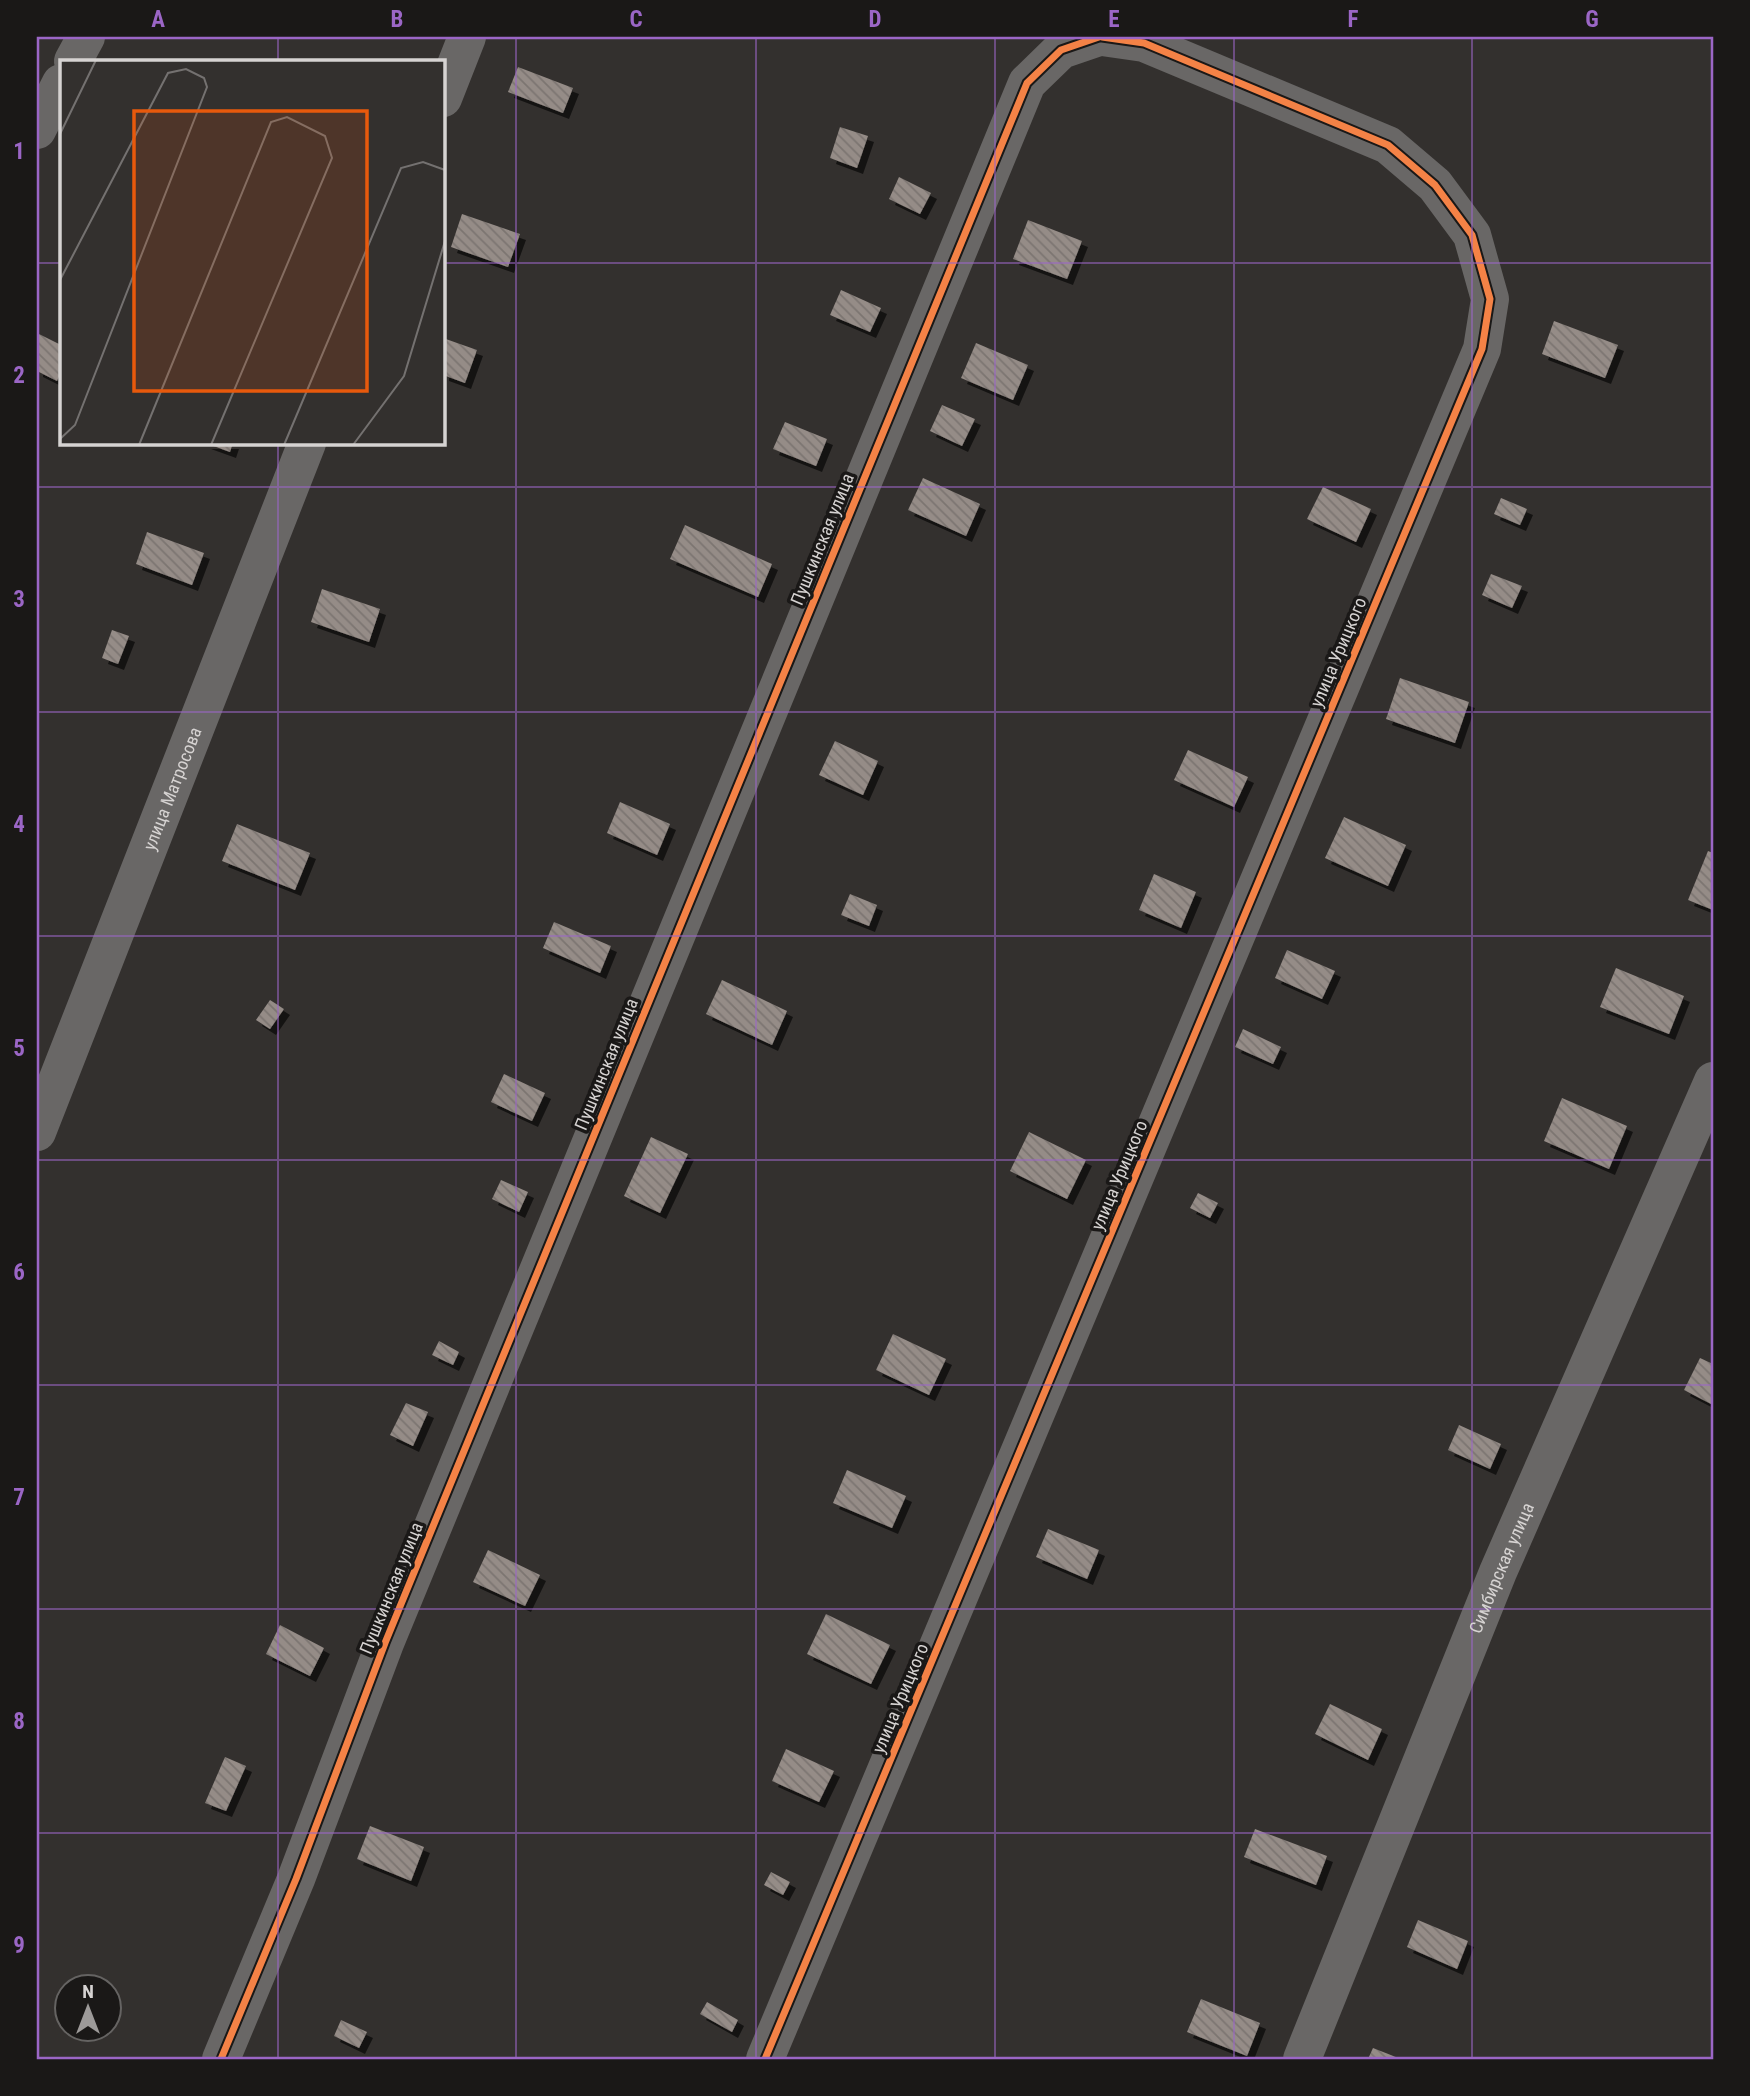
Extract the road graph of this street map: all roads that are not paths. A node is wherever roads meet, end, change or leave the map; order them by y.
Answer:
1 (86, 37) edge
2 (467, 37) edge
3 (1101, 37) edge
4 (74, 60) edge
5 (60, 85) edge
6 (444, 95) edge
7 (37, 130) edge
8 (307, 444) edge
9 (1713, 1081) edge
10 (37, 1132) edge
11 (221, 2059) edge
12 (765, 2059) edge
13 (1302, 2059) edge

1 - 4 street
2 - 6 street
3 - 11 street, Пушкинская улица
3 - 12 street, улица Урицкого
5 - 7 street
8 - 10 street, улица Матросова
9 - 13 street, Симбирская улица

